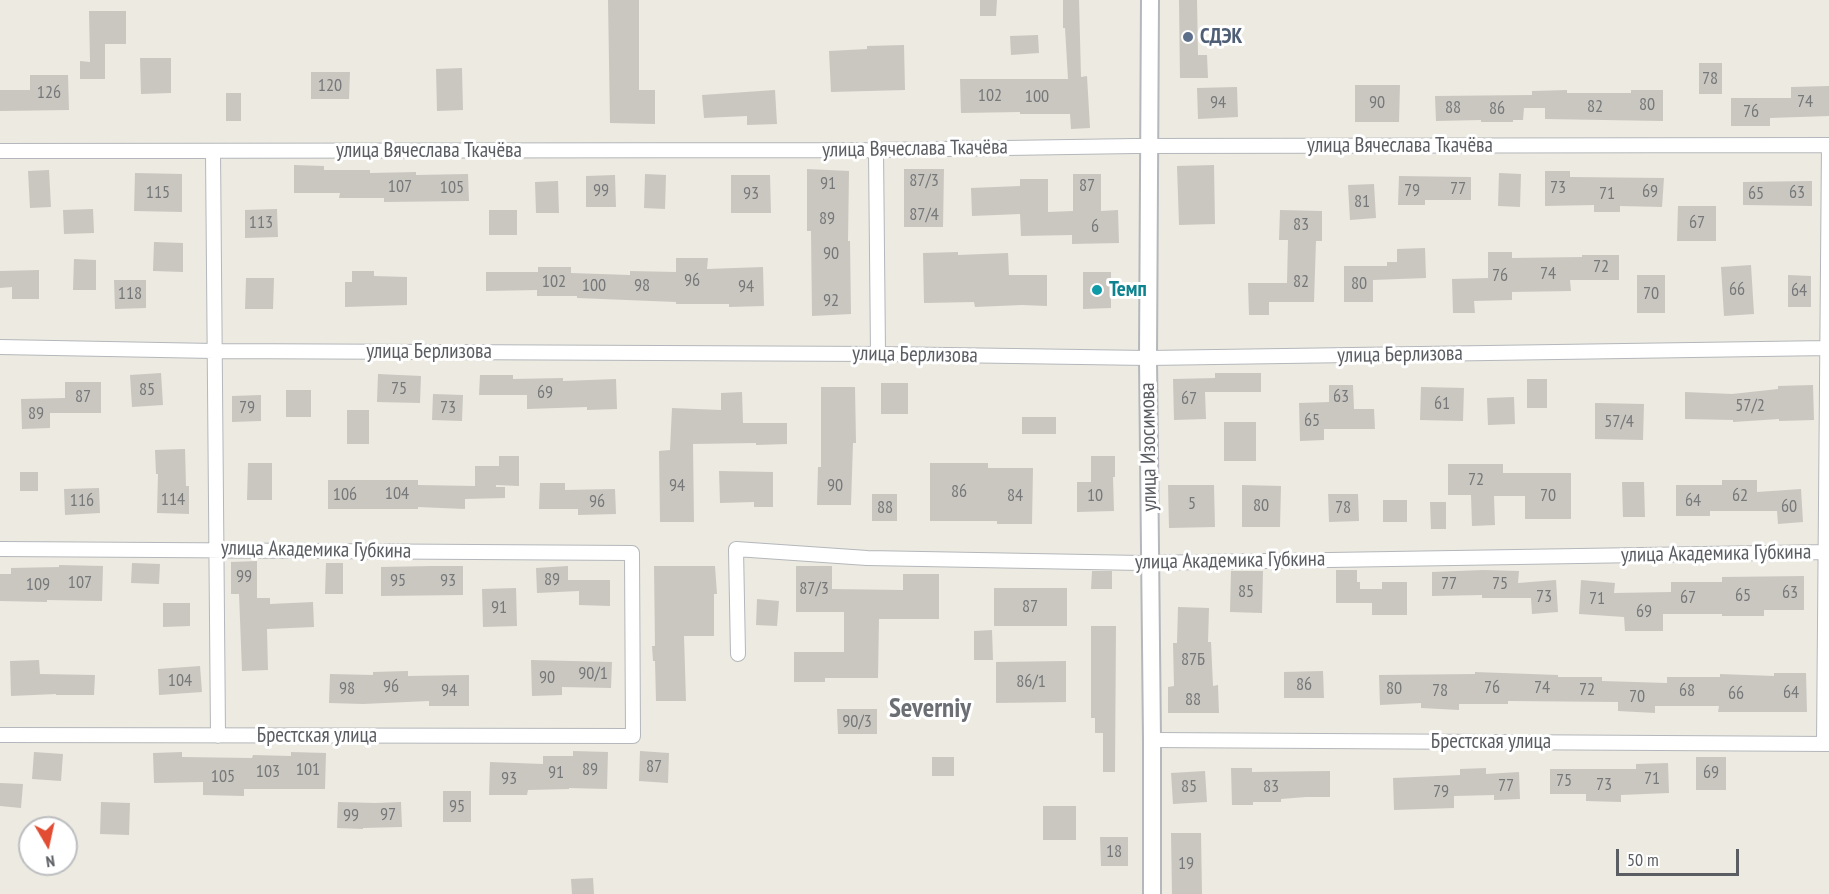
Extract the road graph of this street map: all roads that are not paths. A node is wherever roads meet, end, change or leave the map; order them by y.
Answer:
1 (1150, 0) edge
2 (1829, 145) edge
3 (1151, 146) junction
4 (876, 150) junction
5 (0, 151) edge
6 (213, 152) junction
7 (0, 347) edge
8 (1829, 348) edge
9 (214, 351) junction
10 (878, 354) junction
11 (1148, 358) junction
12 (0, 549) edge
13 (216, 549) junction
14 (1827, 552) edge
15 (1150, 562) junction
16 (738, 654) dead end
17 (0, 735) edge
18 (218, 736) junction
19 (633, 736) joint
20 (1152, 740) junction
21 (1827, 744) edge
22 (1152, 894) edge

1 - 3 street, улица Изосимова
2 - 3 street, улица Вячеслава Ткачёва
2 - 8 street
3 - 4 street, улица Вячеслава Ткачёва
3 - 11 street, улица Изосимова
4 - 6 street, улица Вячеслава Ткачёва
4 - 10 street
5 - 6 street, улица Вячеслава Ткачёва
6 - 9 street
7 - 9 street, улица Берлизова
8 - 11 street, улица Берлизова
8 - 14 street
9 - 10 street, улица Берлизова
9 - 13 street
10 - 11 street, улица Берлизова
11 - 15 street, улица Изосимова
12 - 13 street, улица Академика Губкина
13 - 18 street
13 - 19 street, улица Академика Губкина
14 - 15 street, улица Академика Губкина
14 - 21 street
15 - 16 street, улица Академика Губкина
15 - 20 street, улица Изосимова
17 - 18 street, Брестская улица
18 - 19 street, Брестская улица
20 - 21 street, Брестская улица
20 - 22 street, улица Изосимова

